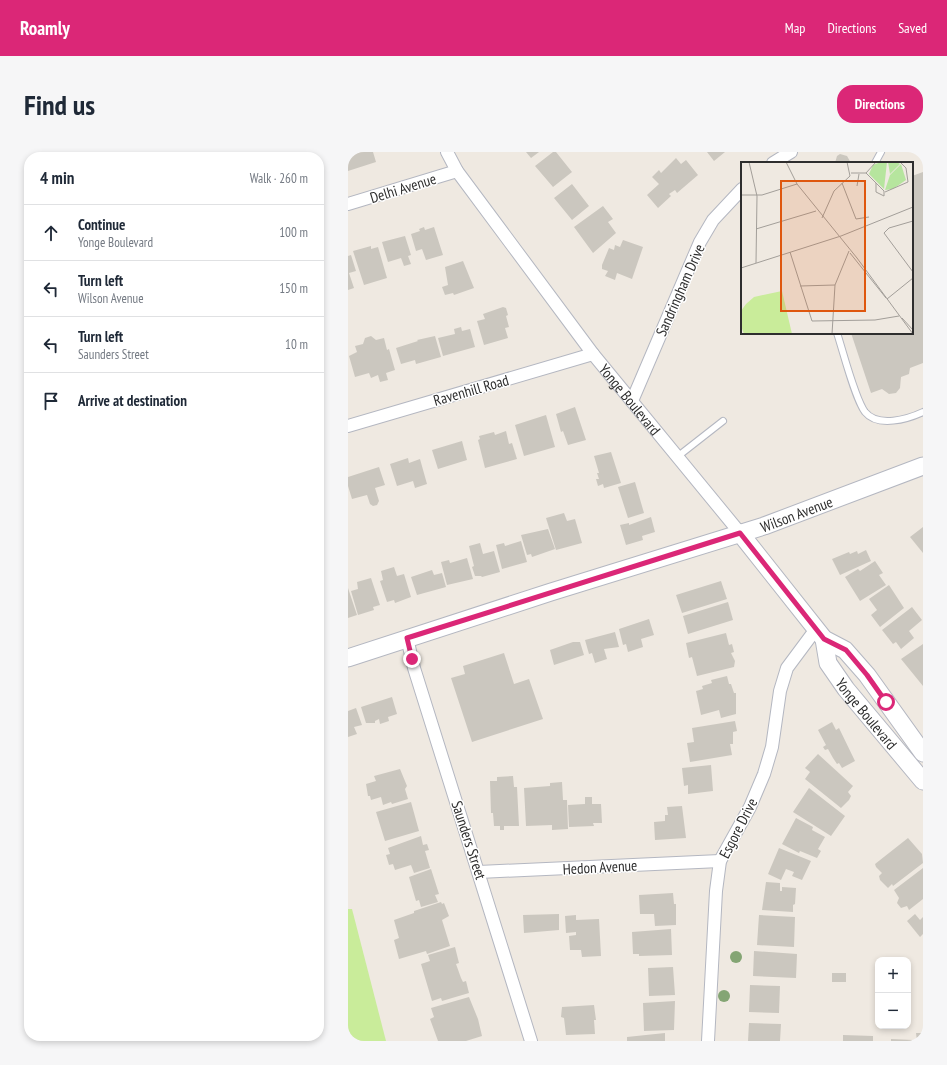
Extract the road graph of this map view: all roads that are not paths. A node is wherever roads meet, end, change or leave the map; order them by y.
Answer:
1 (447, 152) edge
2 (791, 152) edge
3 (881, 152) edge
4 (775, 162) edge
5 (876, 162) edge
6 (457, 171) junction
7 (741, 190) edge
8 (348, 204) edge
9 (837, 334) edge
10 (593, 354) junction
11 (632, 401) junction
12 (923, 412) edge
13 (723, 421) dead end
14 (348, 426) edge
15 (677, 457) junction
16 (923, 466) edge
17 (740, 533) junction
18 (820, 634) junction
19 (407, 638) junction
20 (348, 658) edge
21 (923, 753) edge
22 (923, 782) edge
23 (720, 861) junction
24 (479, 872) junction
25 (531, 1041) edge
26 (708, 1041) edge

1 - 6 street, Yonge Boulevard
2 - 4 street
3 - 5 lane
6 - 8 street, Delhi Avenue
6 - 10 street, Yonge Boulevard
7 - 11 street, Sandringham Drive
9 - 12 lane
10 - 11 street, Yonge Boulevard
10 - 14 street, Ravenhill Road
11 - 15 street, Yonge Boulevard
13 - 15 lane
15 - 17 street, Yonge Boulevard
16 - 17 main road, Wilson Avenue
17 - 18 main road, Yonge Boulevard
17 - 19 main road, Wilson Avenue
18 - 21 main road, Yonge Boulevard
18 - 22 main road, Yonge Boulevard
18 - 23 street, Esgore Drive
19 - 20 main road, Wilson Avenue
19 - 24 street, Saunders Street
23 - 24 street, Hedon Avenue
23 - 26 street, Esgore Drive
24 - 25 street, Saunders Street

